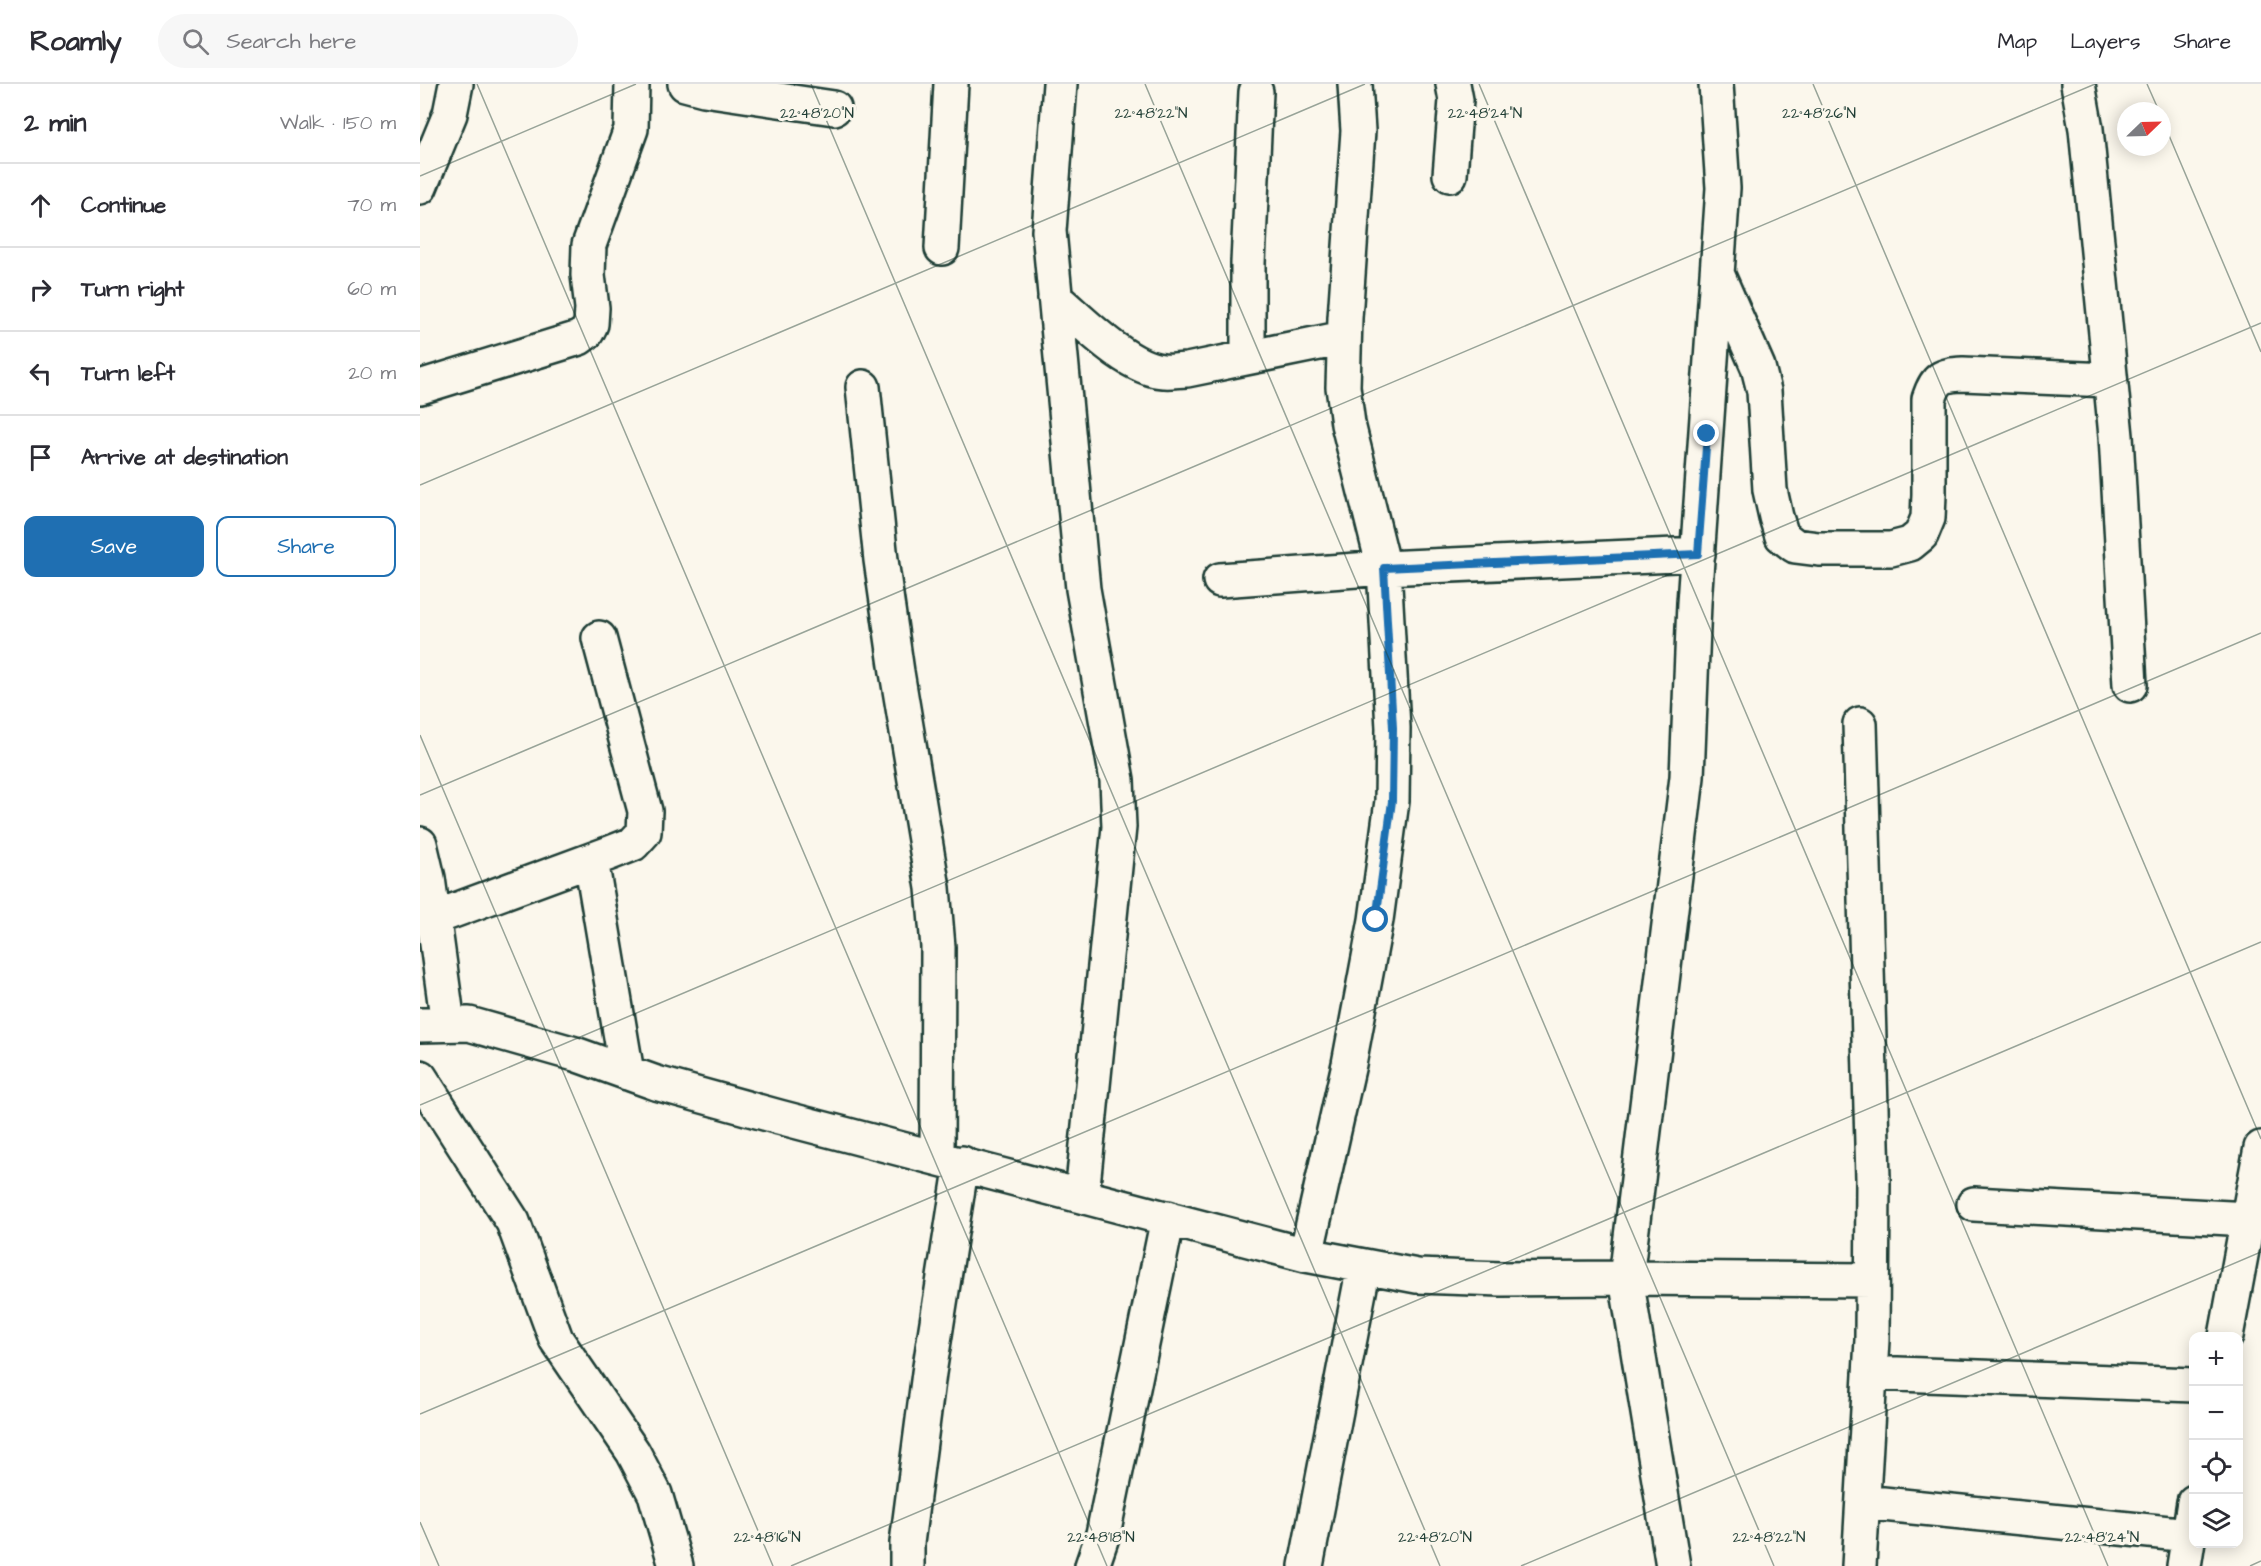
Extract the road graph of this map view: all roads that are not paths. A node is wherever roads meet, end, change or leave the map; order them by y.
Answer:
1 (456, 84) edge
2 (632, 84) edge
3 (685, 84) edge
4 (951, 84) edge
5 (1060, 84) edge
6 (1355, 84) edge
7 (1453, 84) edge
8 (1716, 84) edge
9 (2078, 84) edge
10 (1256, 92) dead end
11 (834, 108) dead end
12 (1450, 175) dead end
13 (420, 187) edge
14 (942, 248) dead end
15 (1718, 274) junction
16 (1055, 298) junction
17 (1344, 338) junction
18 (1248, 357) junction
19 (2109, 380) junction
20 (420, 387) edge
21 (863, 387) dead end
22 (1698, 554) junction
23 (1384, 568) junction
24 (1220, 580) dead end
25 (599, 638) dead end
26 (2130, 685) dead end
27 (1860, 724) dead end
28 (420, 844) edge
29 (591, 860) junction
30 (434, 918) junction
31 (434, 1025) edge
32 (627, 1073) junction
33 (420, 1077) edge
34 (2261, 1148) edge
35 (949, 1160) junction
36 (1082, 1195) junction
37 (1974, 1204) dead end
38 (1168, 1218) junction
39 (2248, 1219) junction
40 (1306, 1255) junction
41 (1364, 1266) junction
42 (1626, 1278) junction
43 (1872, 1280) junction
44 (2227, 1332) edge
45 (1870, 1373) junction
46 (2189, 1385) edge
47 (1863, 1502) junction
48 (2189, 1530) edge
49 (2186, 1551) edge
50 (676, 1566) edge
51 (907, 1566) edge
52 (1092, 1566) edge
53 (1306, 1566) edge
54 (1673, 1566) edge
55 (1859, 1566) edge

1 - 13 street
2 - 20 street
3 - 11 street
4 - 14 street
5 - 16 street
6 - 17 street
7 - 12 street
8 - 15 street
9 - 19 street
10 - 18 street
15 - 19 street
15 - 22 street
16 - 18 street
16 - 36 street
17 - 18 street
17 - 23 street
19 - 26 street
21 - 35 street
22 - 23 street
22 - 42 street
23 - 24 street
23 - 40 street
25 - 29 street
27 - 43 street
28 - 30 street
29 - 30 street
29 - 32 street
30 - 31 street
31 - 32 street
32 - 35 street
33 - 50 street
34 - 39 street
35 - 36 street
35 - 51 street
36 - 38 street
37 - 39 street
38 - 40 street
38 - 52 street
39 - 44 street
40 - 41 street
41 - 42 street
41 - 53 street
42 - 43 street
42 - 54 street
43 - 45 street
45 - 46 street
45 - 47 street
47 - 49 street
47 - 55 street
48 - 49 street

